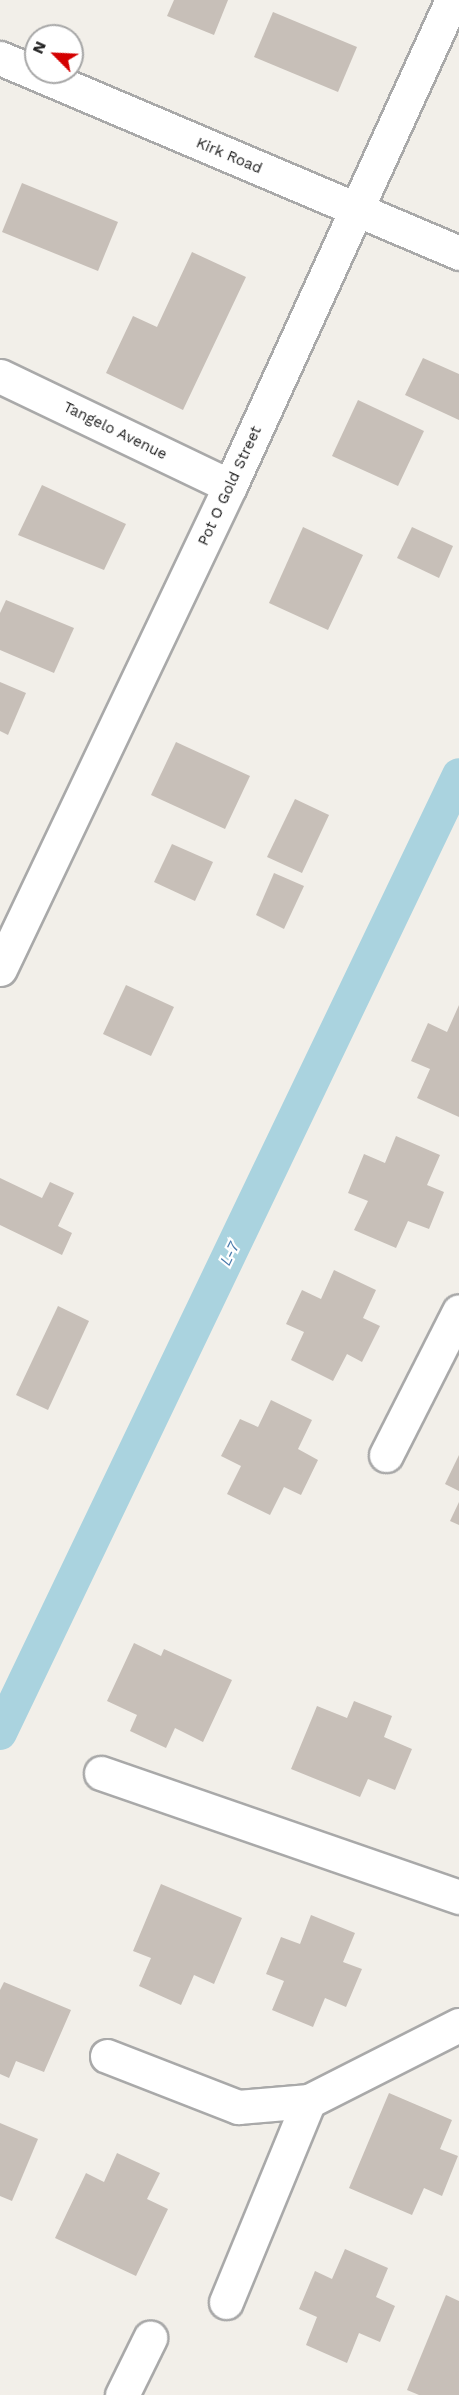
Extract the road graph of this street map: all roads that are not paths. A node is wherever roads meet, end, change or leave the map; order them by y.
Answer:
1 (452, 0) edge
2 (0, 58) edge
3 (357, 210) junction
4 (459, 253) edge
5 (0, 376) edge
6 (230, 486) junction
7 (0, 969) edge
8 (459, 1311) edge
9 (386, 1455) dead end
10 (101, 1773) dead end
11 (459, 1898) edge
12 (459, 2025) edge
13 (107, 2056) dead end
14 (309, 2101) junction
15 (226, 2302) dead end
16 (150, 2338) dead end
17 (123, 2395) edge

1 - 3 street, Pot O Gold Street
2 - 3 street, Kirk Road
3 - 4 street, Kirk Road
3 - 6 street, Pot O Gold Street
5 - 6 street, Tangelo Avenue
6 - 7 street, Pot O Gold Street
8 - 9 street
10 - 11 street
12 - 14 street
13 - 14 street
14 - 15 street
16 - 17 street

